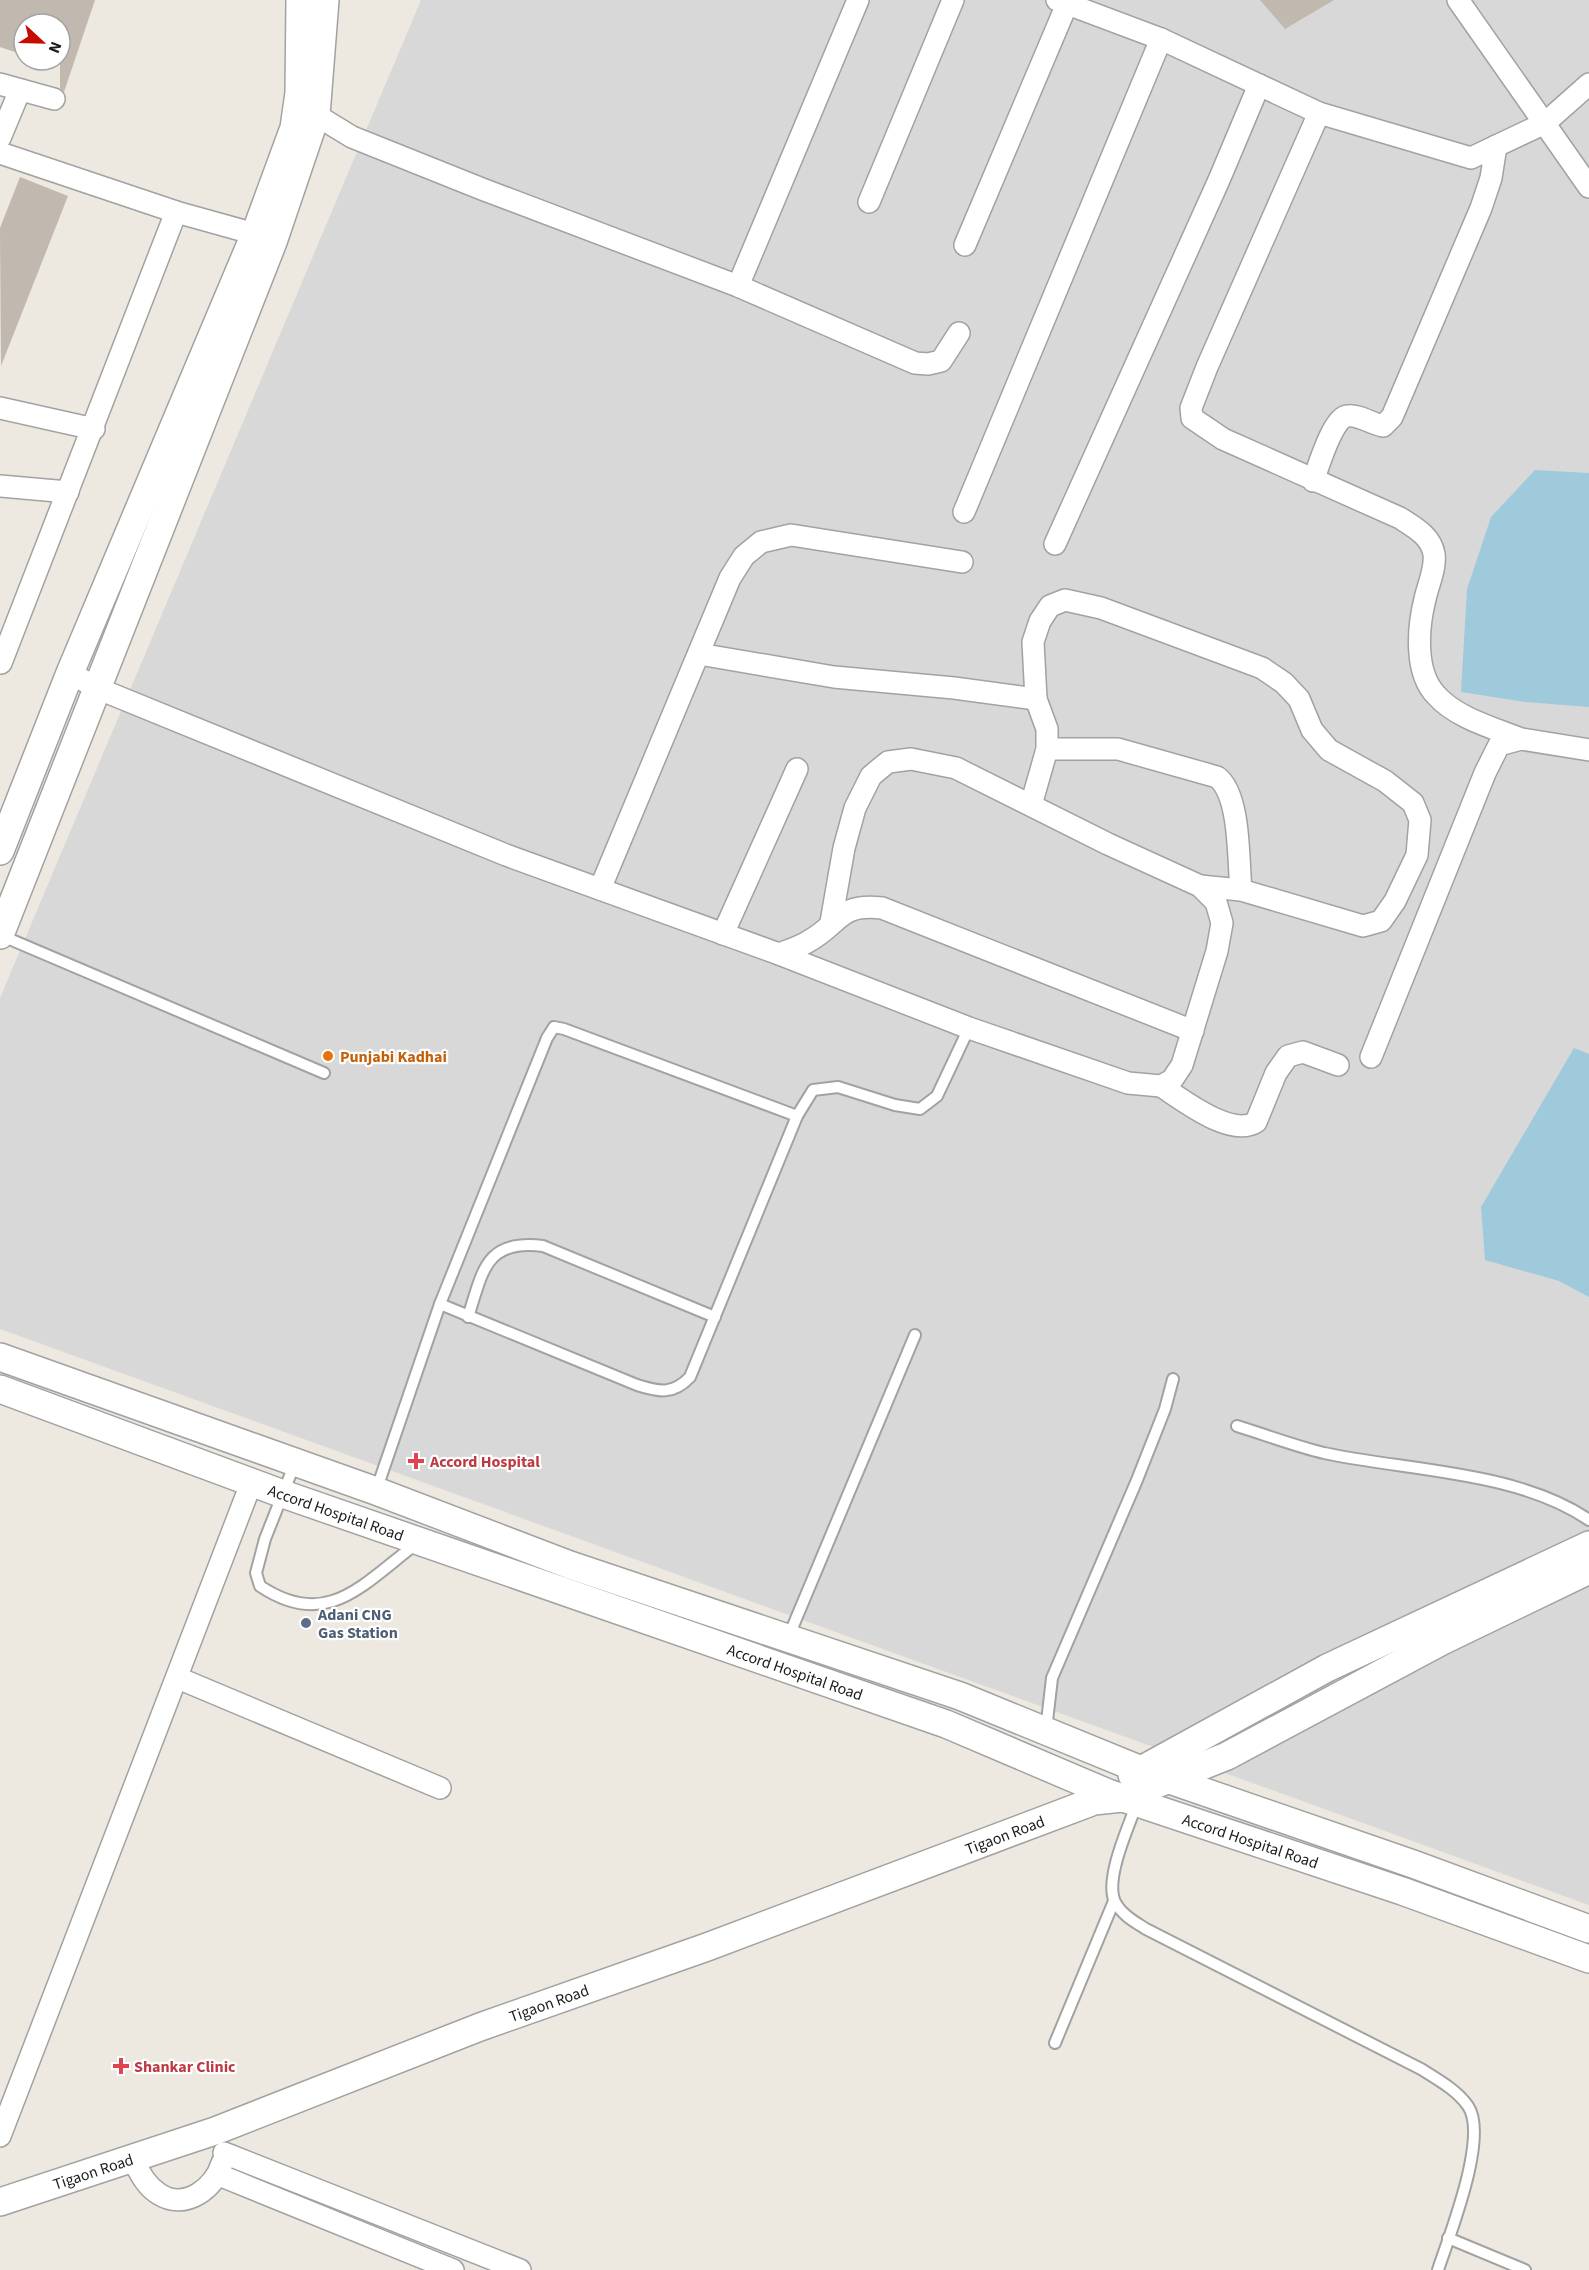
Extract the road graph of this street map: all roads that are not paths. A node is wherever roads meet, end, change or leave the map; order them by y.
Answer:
1 (300, 0) edge
2 (325, 0) edge
3 (858, 0) edge
4 (953, 0) edge
5 (1062, 2) edge
6 (1464, 2) edge
7 (1161, 39) junction
8 (1589, 84) edge
9 (1259, 85) junction
10 (10, 87) edge
11 (54, 99) dead end
12 (1319, 113) junction
13 (316, 115) junction
14 (1545, 123) junction
15 (0, 138) edge
16 (1496, 146) junction
17 (0, 153) edge
18 (1589, 187) edge
19 (869, 202) dead end
20 (176, 212) junction
21 (255, 234) junction
22 (965, 245) dead end
23 (738, 286) junction
24 (959, 333) dead end
25 (0, 408) edge
26 (93, 429) junction
27 (1313, 481) junction
28 (0, 486) edge
29 (68, 492) junction
30 (964, 512) dead end
31 (1055, 544) dead end
32 (962, 562) dead end
33 (699, 654) junction
34 (1, 663) edge
35 (70, 673) junction
36 (99, 689) junction
37 (1036, 699) junction
38 (1521, 739) junction
39 (1047, 749) junction
40 (1589, 750) edge
41 (797, 769) dead end
42 (1032, 805) junction
43 (0, 850) edge
44 (1200, 886) junction
45 (600, 889) junction
46 (1241, 890) junction
47 (831, 922) junction
48 (723, 934) junction
49 (0, 935) edge
50 (779, 954) junction
51 (969, 1028) junction
52 (1192, 1031) junction
53 (1371, 1058) dead end
54 (1338, 1065) dead end
55 (324, 1073) dead end
56 (1161, 1086) junction
57 (797, 1116) junction
58 (440, 1304) junction
59 (468, 1317) junction
60 (715, 1317) junction
61 (915, 1335) dead end
62 (0, 1357) edge
63 (1173, 1379) dead end
64 (0, 1389) edge
65 (1237, 1426) dead end
66 (295, 1463) junction
67 (252, 1481) junction
68 (376, 1491) junction
69 (283, 1494) junction
70 (1589, 1520) edge
71 (419, 1542) junction
72 (1589, 1545) edge
73 (1589, 1570) edge
74 (788, 1638) junction
75 (178, 1678) junction
76 (1046, 1731) junction
77 (1141, 1770) junction
78 (1169, 1779) junction
79 (440, 1788) dead end
80 (1115, 1798) junction
81 (1114, 1901) junction
82 (1589, 1929) edge
83 (1589, 1959) edge
84 (1055, 2043) dead end
85 (0, 2136) edge
86 (219, 2142) junction
87 (133, 2160) junction
88 (219, 2175) junction
89 (0, 2202) edge
90 (1448, 2238) junction
91 (453, 2270) edge
92 (520, 2270) edge
93 (1437, 2270) edge
94 (1525, 2270) edge

1 - 21 street
2 - 13 street
3 - 23 street
4 - 19 street
5 - 7 street
5 - 22 street
6 - 14 street
7 - 9 street
7 - 30 street
8 - 14 street
9 - 12 street
9 - 31 street
10 - 11 street
10 - 15 street
12 - 16 street
12 - 27 street
13 - 23 street
13 - 36 street
14 - 16 street
14 - 18 street
16 - 27 street
17 - 20 street
20 - 21 street
20 - 26 street
21 - 35 street
23 - 24 street
25 - 26 street
26 - 29 street
27 - 38 street
28 - 29 street
29 - 34 street
32 - 33 street
33 - 37 street
33 - 45 street
35 - 36 street
35 - 43 street
36 - 45 street
36 - 49 street
37 - 39 street
37 - 46 street
38 - 40 street
38 - 53 street
39 - 42 street
39 - 46 street
41 - 48 street
42 - 44 street
42 - 47 street
44 - 46 street
44 - 52 street
45 - 48 street
47 - 50 street
47 - 52 street
48 - 50 street
49 - 55 lane
50 - 51 street
51 - 56 street
51 - 57 lane
52 - 56 street
54 - 56 street
57 - 58 lane
57 - 60 lane
58 - 59 lane
58 - 68 lane
59 - 60 lane
59 - 60 lane
61 - 74 lane
62 - 66 street
63 - 76 lane
64 - 67 street, Accord Hospital Road
65 - 70 lane
66 - 68 street
66 - 69 lane
67 - 69 street, Accord Hospital Road
67 - 75 street
68 - 74 street
69 - 71 street, Accord Hospital Road
69 - 71 lane
71 - 80 street, Accord Hospital Road
72 - 77 street
73 - 78 street
74 - 76 street
75 - 79 street
75 - 85 street
76 - 77 street
77 - 78 street
77 - 80 street
78 - 80 street
78 - 82 street
80 - 81 lane
80 - 83 street, Accord Hospital Road
80 - 86 street, Tigaon Road
81 - 84 lane
81 - 90 lane
86 - 87 street, Tigaon Road
86 - 88 street
86 - 92 street
87 - 88 street
87 - 89 street, Tigaon Road
88 - 91 street
90 - 93 lane
90 - 94 lane

